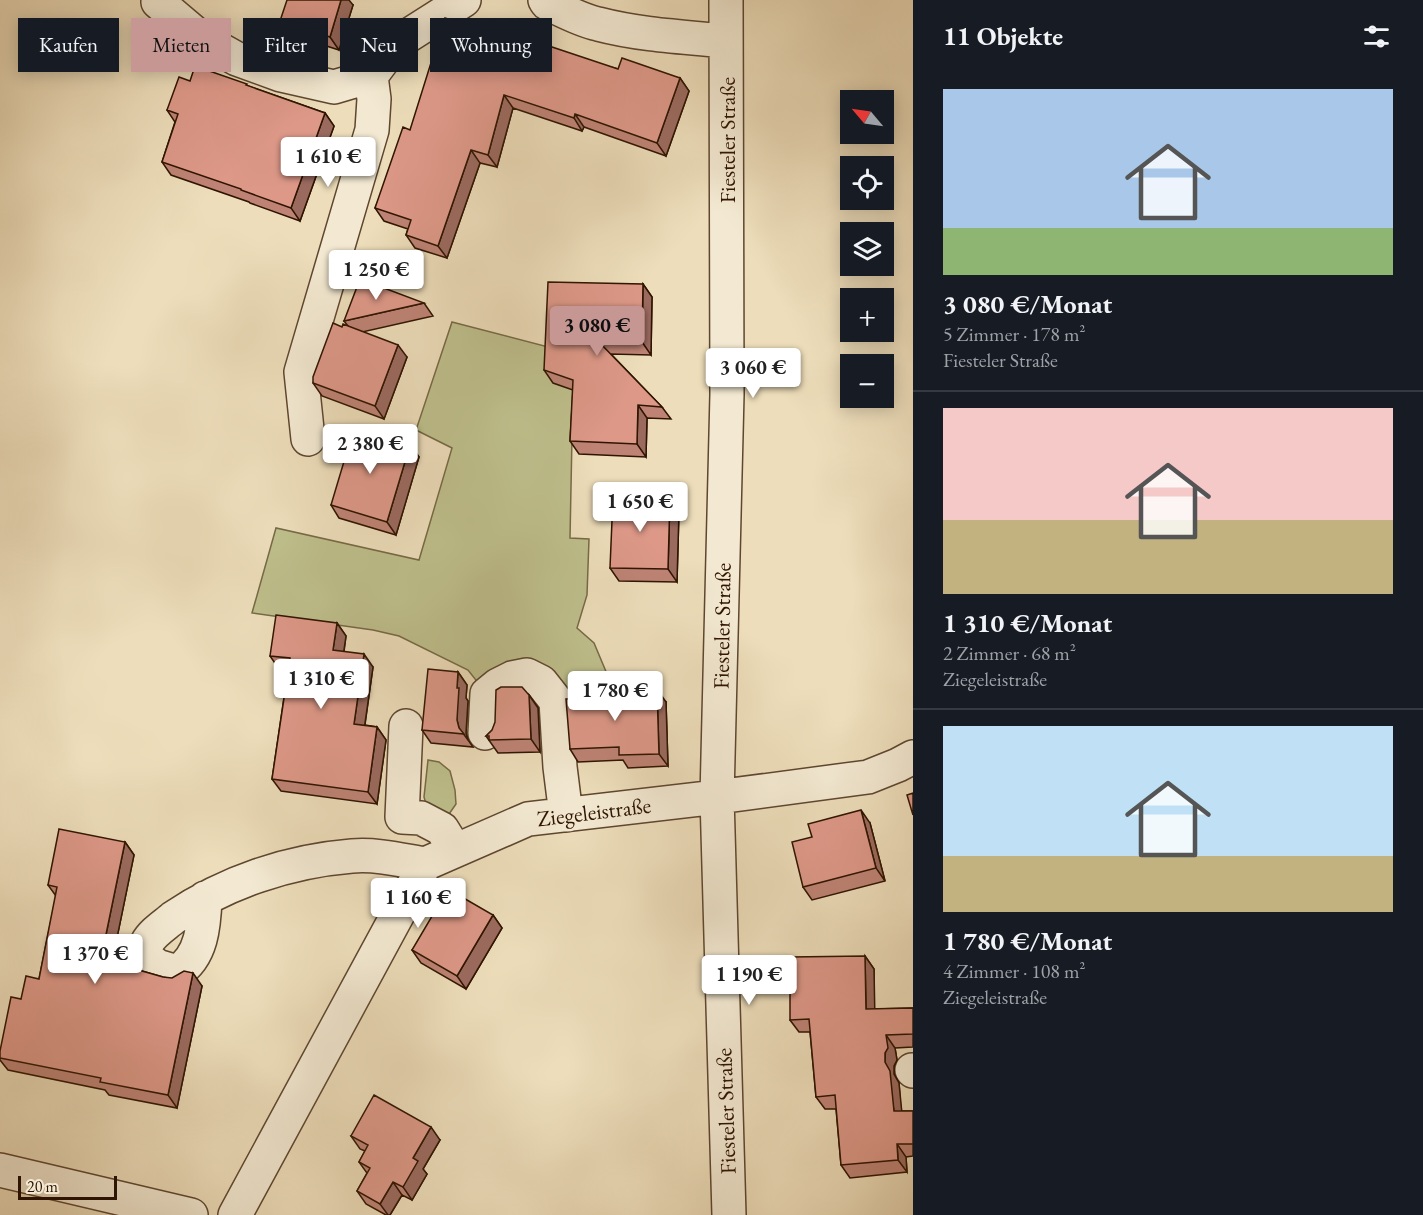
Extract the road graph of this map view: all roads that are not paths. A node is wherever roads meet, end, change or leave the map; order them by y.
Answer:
1 (464, 0) edge
2 (545, 0) edge
3 (726, 0) edge
4 (158, 2) dead end
5 (726, 41) junction
6 (371, 76) junction
7 (308, 439) dead end
8 (406, 726) dead end
9 (485, 733) edge
10 (913, 757) edge
11 (717, 798) junction
12 (566, 815) junction
13 (455, 850) junction
14 (425, 864) junction
15 (205, 898) dead end
16 (0, 1170) edge
17 (191, 1215) edge
18 (235, 1215) edge
19 (729, 1215) edge

1 - 6 street
2 - 5 street
3 - 5 street, Fiesteler Straße
4 - 6 street
5 - 11 street, Fiesteler Straße
6 - 7 street
8 - 13 street
9 - 12 street
10 - 11 street, Ziegeleistraße
11 - 12 street, Ziegeleistraße
11 - 19 street, Fiesteler Straße
12 - 13 street, Ziegeleistraße
13 - 14 street, Ziegeleistraße
14 - 15 street
14 - 18 street
16 - 17 street

